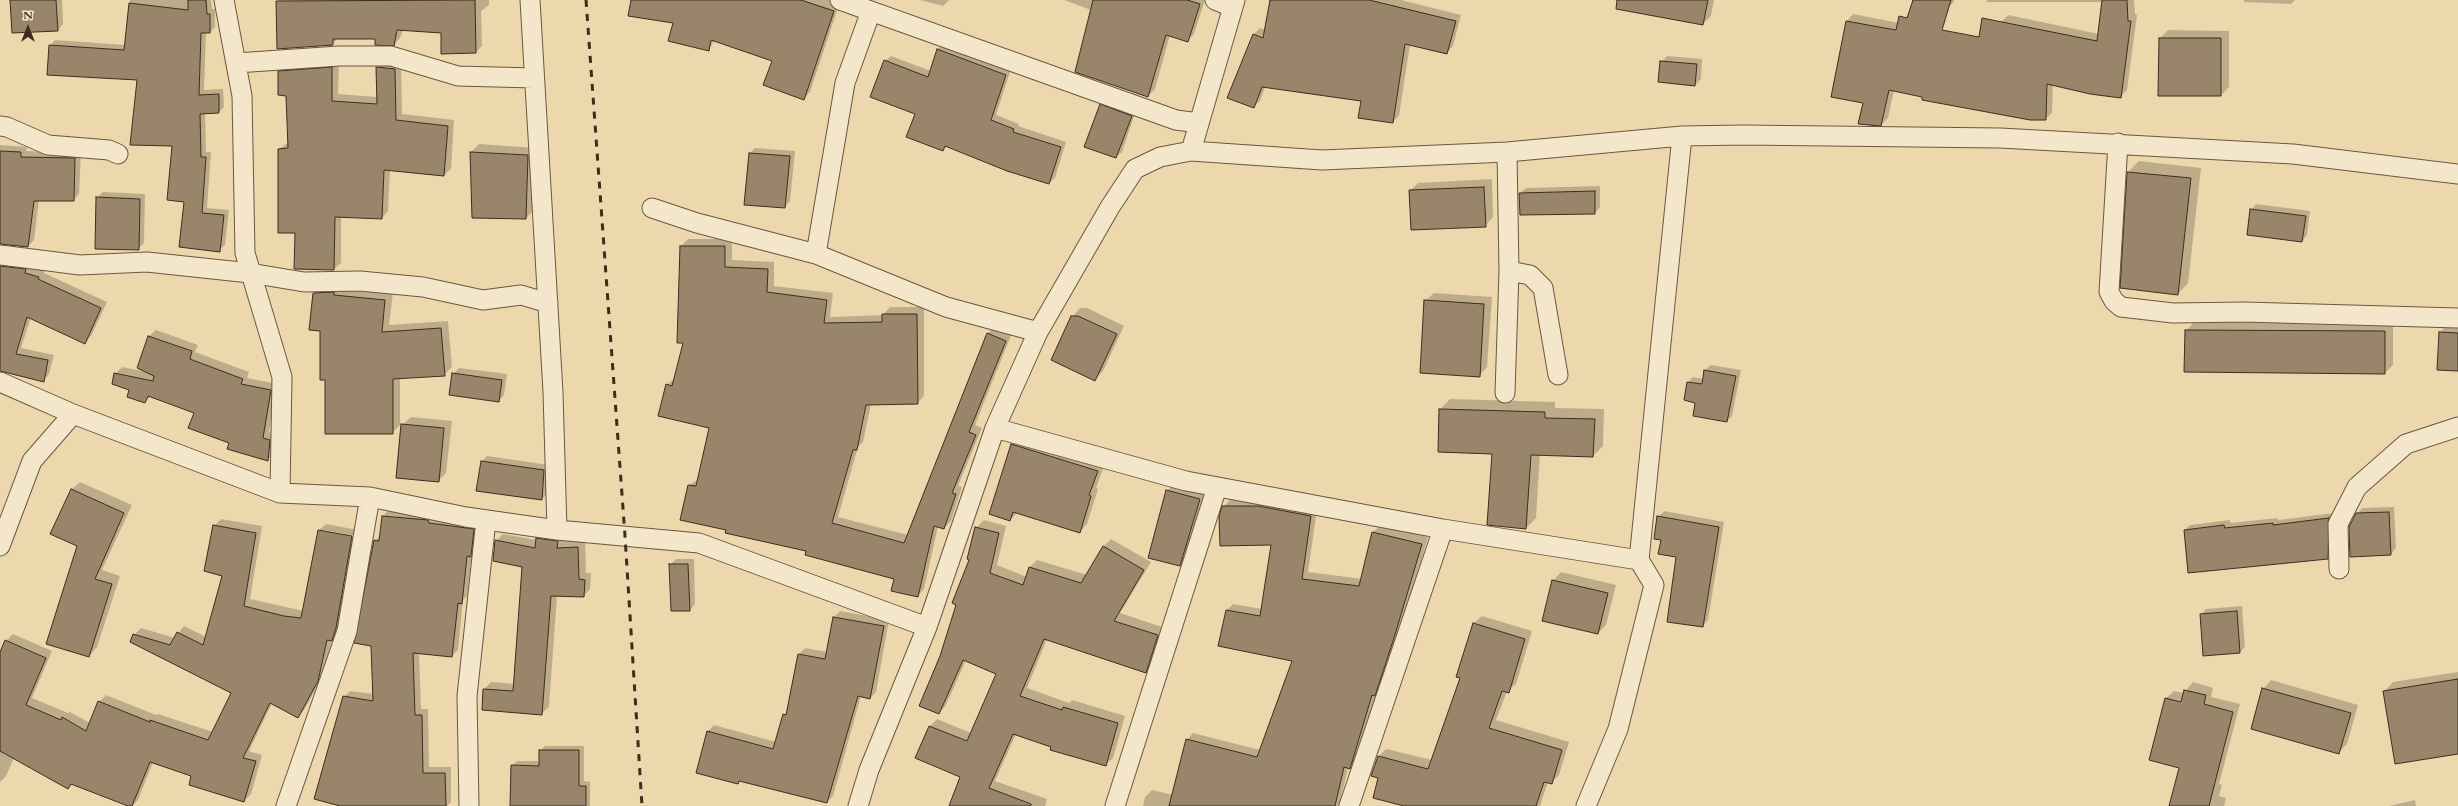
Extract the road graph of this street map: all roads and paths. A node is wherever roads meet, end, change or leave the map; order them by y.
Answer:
1 (224, 0) edge
2 (530, 0) edge
3 (840, 0) edge
4 (1228, 2) edge
5 (871, 11) junction
6 (236, 63) junction
7 (534, 78) junction
8 (1199, 123) junction
9 (0, 126) edge
10 (1682, 136) junction
11 (2118, 144) junction
12 (1191, 151) junction
13 (1507, 152) junction
14 (118, 154) dead end
15 (2458, 174) edge
16 (652, 208) dead end
17 (816, 254) junction
18 (0, 255) edge
19 (1509, 270) junction
20 (250, 273) junction
21 (548, 303) junction
22 (2458, 318) edge
23 (1038, 332) junction
24 (1558, 375) dead end
25 (0, 382) edge
26 (1505, 393) dead end
27 (73, 414) junction
28 (2458, 427) edge
29 (995, 428) junction
30 (1217, 487) junction
31 (280, 493) junction
32 (370, 497) junction
33 (486, 520) junction
34 (1443, 529) junction
35 (557, 530) junction
36 (0, 546) edge
37 (1639, 560) junction
38 (2339, 569) dead end
39 (927, 627) junction
40 (286, 806) edge
41 (469, 806) edge
42 (858, 806) edge
43 (1115, 806) edge
44 (1349, 806) edge
45 (1586, 806) edge

1 - 6 street
2 - 7 street
3 - 5 street
4 - 8 street
5 - 8 street
5 - 17 street
6 - 7 street
6 - 20 street
7 - 21 street
8 - 12 street
9 - 14 street
10 - 11 street
10 - 13 street
10 - 37 street
11 - 15 street
11 - 22 street
12 - 13 street
12 - 23 street
13 - 19 street
16 - 17 street
17 - 23 street
18 - 20 street
19 - 24 street
19 - 26 street
20 - 21 street
20 - 31 street
21 - 35 street
23 - 29 street
25 - 27 street
27 - 31 street
27 - 36 street
28 - 38 street
29 - 30 street
29 - 39 street
30 - 34 street
30 - 43 street
31 - 32 street
32 - 33 street
32 - 40 street
33 - 35 street
33 - 41 street
34 - 37 street
34 - 44 street
35 - 39 street
37 - 45 street
39 - 42 street

